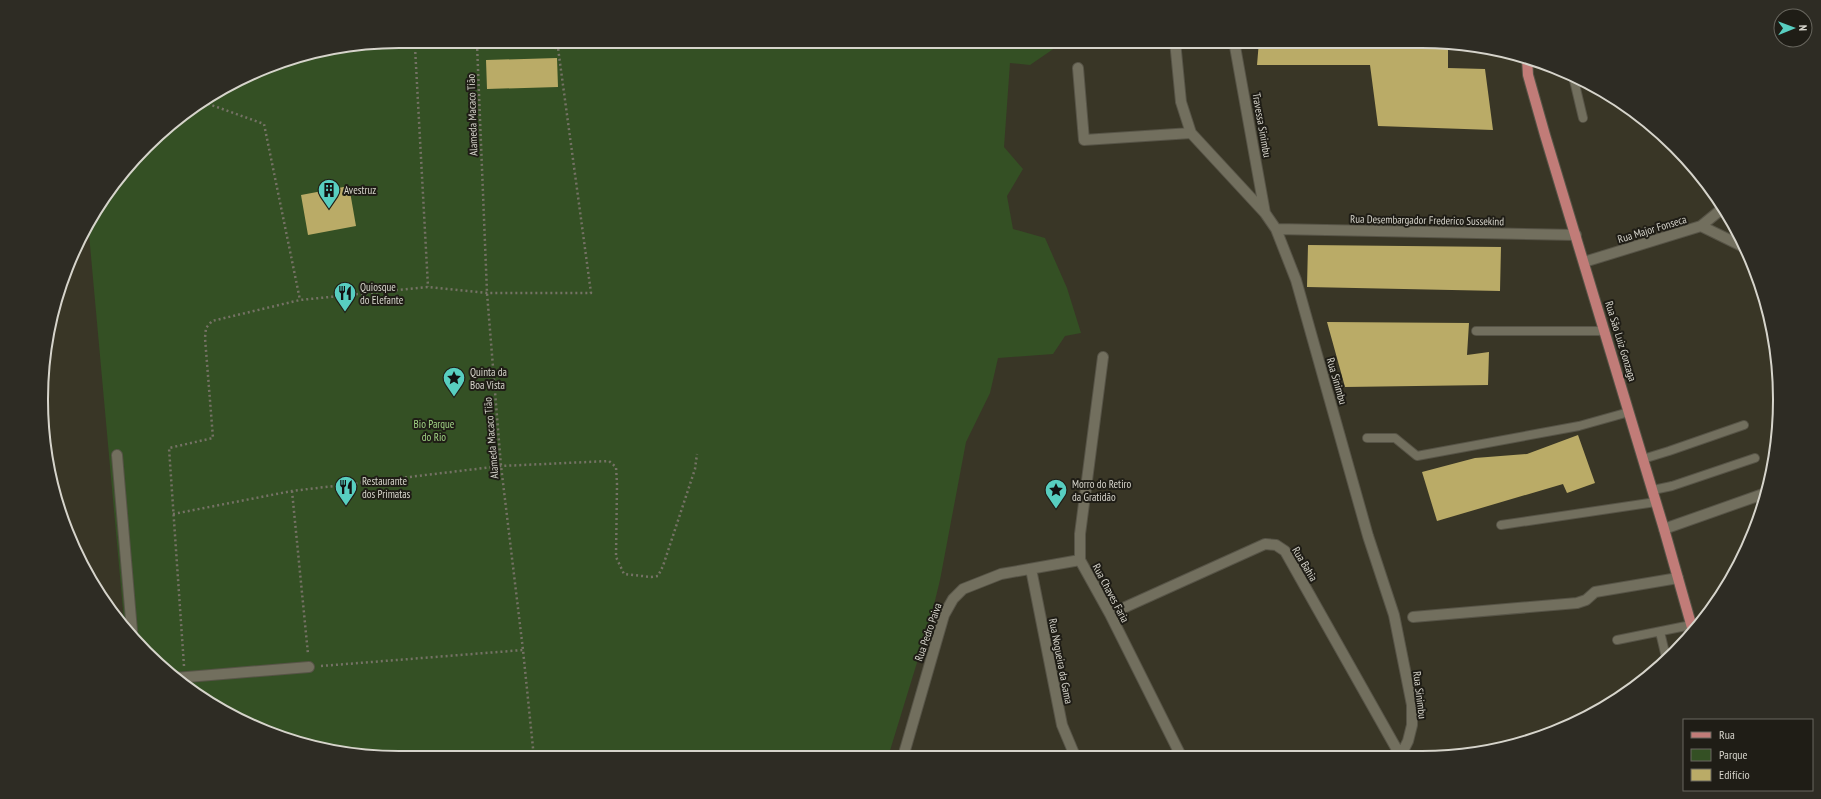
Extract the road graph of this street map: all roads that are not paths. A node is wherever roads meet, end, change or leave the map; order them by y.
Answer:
1 (1176, 48) edge
2 (1235, 48) edge
3 (1527, 65) edge
4 (1078, 68) dead end
5 (1575, 83) edge
6 (1583, 118) dead end
7 (1191, 133) junction
8 (1719, 212) edge
9 (1265, 213) junction
10 (1701, 226) junction
11 (1276, 230) junction
12 (1576, 236) junction
13 (1737, 243) edge
14 (1584, 262) junction
15 (1476, 331) dead end
16 (1605, 331) junction
17 (1103, 357) dead end
18 (1629, 412) junction
19 (1744, 424) dead end
20 (1367, 438) dead end
21 (117, 455) dead end
22 (1643, 458) junction
23 (1755, 458) dead end
24 (1653, 490) junction
25 (1759, 495) edge
26 (1656, 502) junction
27 (1501, 526) dead end
28 (1664, 529) junction
29 (1080, 560) junction
30 (1031, 569) junction
31 (1678, 578) junction
32 (1110, 614) junction
33 (1413, 617) dead end
34 (1691, 625) edge
35 (132, 627) edge
36 (1688, 629) edge
37 (1660, 632) junction
38 (1617, 640) dead end
39 (1665, 653) edge
40 (309, 667) road end
41 (184, 677) edge
42 (904, 751) edge
43 (1073, 751) edge
44 (1178, 751) edge
45 (1398, 751) edge
46 (1402, 751) edge

1 - 7 street, Rua Sinimbu
2 - 9 street, Travessa Sinimbu
3 - 12 main road, Rua São Luiz Gonzaga
4 - 7 street
5 - 6 lane
7 - 9 street, Rua Sinimbu
8 - 10 street
9 - 11 street, Rua Sinimbu
10 - 13 street, Rua Major Fonseca
10 - 14 street, Rua Major Fonseca
11 - 12 street, Rua Desembargador Frederico Sussekind
11 - 46 street, Rua Sinimbu
12 - 14 main road, Rua São Luiz Gonzaga
14 - 16 main road, Rua São Luiz Gonzaga
15 - 16 lane
16 - 18 main road, Rua São Luiz Gonzaga
17 - 29 street, Rua Chaves Faria
18 - 20 lane
18 - 22 main road, Rua São Luiz Gonzaga
19 - 22 lane
21 - 35 street
22 - 24 main road, Rua São Luiz Gonzaga
23 - 24 lane
24 - 26 main road, Rua São Luiz Gonzaga
25 - 28 street
26 - 27 lane
26 - 28 main road, Rua São Luiz Gonzaga
28 - 31 main road, Rua São Luiz Gonzaga
29 - 30 street, Rua Pedro Paiva
29 - 32 street, Rua Chaves Faria
30 - 42 street, Rua Pedro Paiva
30 - 43 street, Rua Nogueira da Gama
31 - 33 street
31 - 34 main road, Rua São Luiz Gonzaga
32 - 44 street, Rua Chaves Faria
32 - 45 street, Rua Bahia
36 - 37 lane
37 - 38 lane
37 - 39 lane
40 - 41 street

